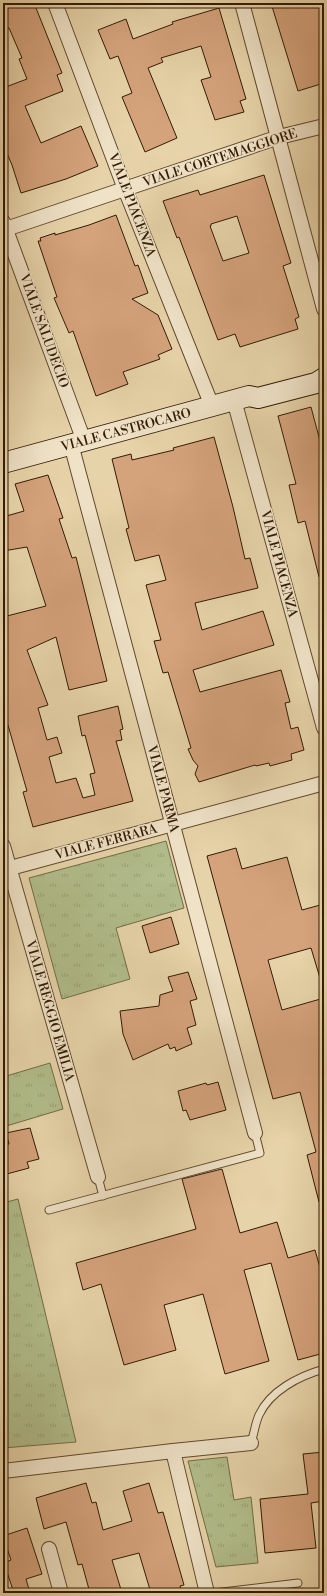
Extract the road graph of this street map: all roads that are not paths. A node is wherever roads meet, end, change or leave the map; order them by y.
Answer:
1 (55, 3) edge
2 (242, 3) edge
3 (324, 126) edge
4 (279, 137) junction
5 (125, 189) junction
6 (4, 227) edge
7 (324, 309) edge
8 (324, 378) edge
9 (241, 398) junction
10 (212, 406) junction
11 (78, 442) junction
12 (3, 463) edge
13 (324, 728) edge
14 (324, 783) edge
15 (172, 824) junction
16 (3, 846) edge
17 (6, 869) edge
18 (255, 1133) joint
19 (98, 1177) joint
20 (103, 1196) junction
21 (49, 1210) dead end
22 (324, 1369) edge
23 (251, 1443) joint
24 (173, 1451) junction
25 (3, 1471) edge
26 (49, 1549) dead end
27 (298, 1583) dead end
28 (62, 1593) edge
29 (207, 1593) edge
30 (214, 1593) edge

1 - 5 street, VIALE PIACENZA
2 - 4 street
3 - 4 street, VIALE CORTEMAGGIORE
4 - 5 street, VIALE CORTEMAGGIORE
4 - 7 street
5 - 6 street, VIALE CORTEMAGGIORE
5 - 10 street, VIALE PIACENZA
6 - 11 street, VIALE SALUDECIO
8 - 9 street, VIALE CASTROCARO
9 - 10 street, VIALE CASTROCARO
9 - 13 street, VIALE PIACENZA
10 - 11 street, VIALE CASTROCARO
11 - 12 street, VIALE CASTROCARO
11 - 15 street, VIALE PARMA
14 - 15 street, VIALE FERRARA
15 - 17 street, VIALE FERRARA
15 - 18 street, VIALE PARMA
16 - 17 street, VIALE REGGIO EMILIA
17 - 19 street, VIALE REGGIO EMILIA
18 - 20 lane
19 - 20 lane
20 - 21 lane
22 - 23 lane
23 - 24 street
24 - 25 street
24 - 29 street
26 - 28 street
27 - 30 lane

